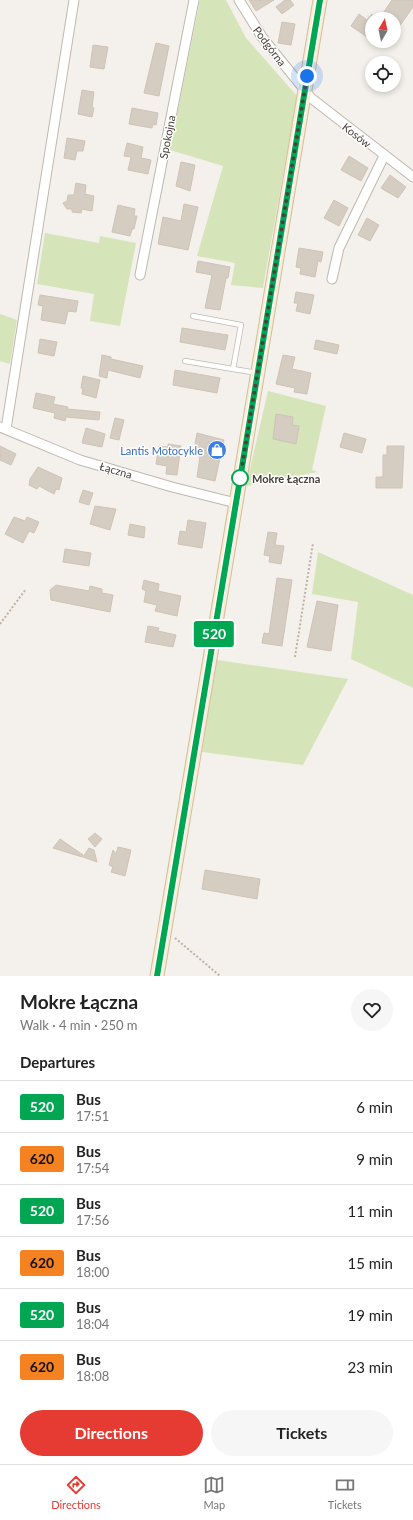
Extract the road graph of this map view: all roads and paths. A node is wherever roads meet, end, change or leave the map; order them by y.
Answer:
1 (74, 0) edge
2 (194, 0) edge
3 (239, 0) edge
4 (320, 0) edge
5 (304, 90) junction
6 (384, 156) junction
7 (413, 177) edge
8 (140, 275) dead end
9 (332, 279) dead end
10 (193, 316) dead end
11 (185, 361) dead end
12 (233, 369) junction
13 (257, 373) junction
14 (3, 428) edge
15 (236, 503) junction
16 (313, 543) dead end
17 (26, 589) dead end
18 (0, 624) edge
19 (295, 657) dead end
20 (165, 929) junction
21 (157, 976) edge
22 (220, 976) edge

1 - 14 street
2 - 8 street, Spokojna
3 - 5 street, Podgórna
4 - 5 street
5 - 6 street, Kosów
5 - 13 street
6 - 7 street, Kosów
6 - 9 street
10 - 12 lane
11 - 12 lane
12 - 13 lane
13 - 15 street
14 - 15 street, Łączna
15 - 20 street
16 - 19 path
17 - 18 path
20 - 21 street
20 - 22 path

